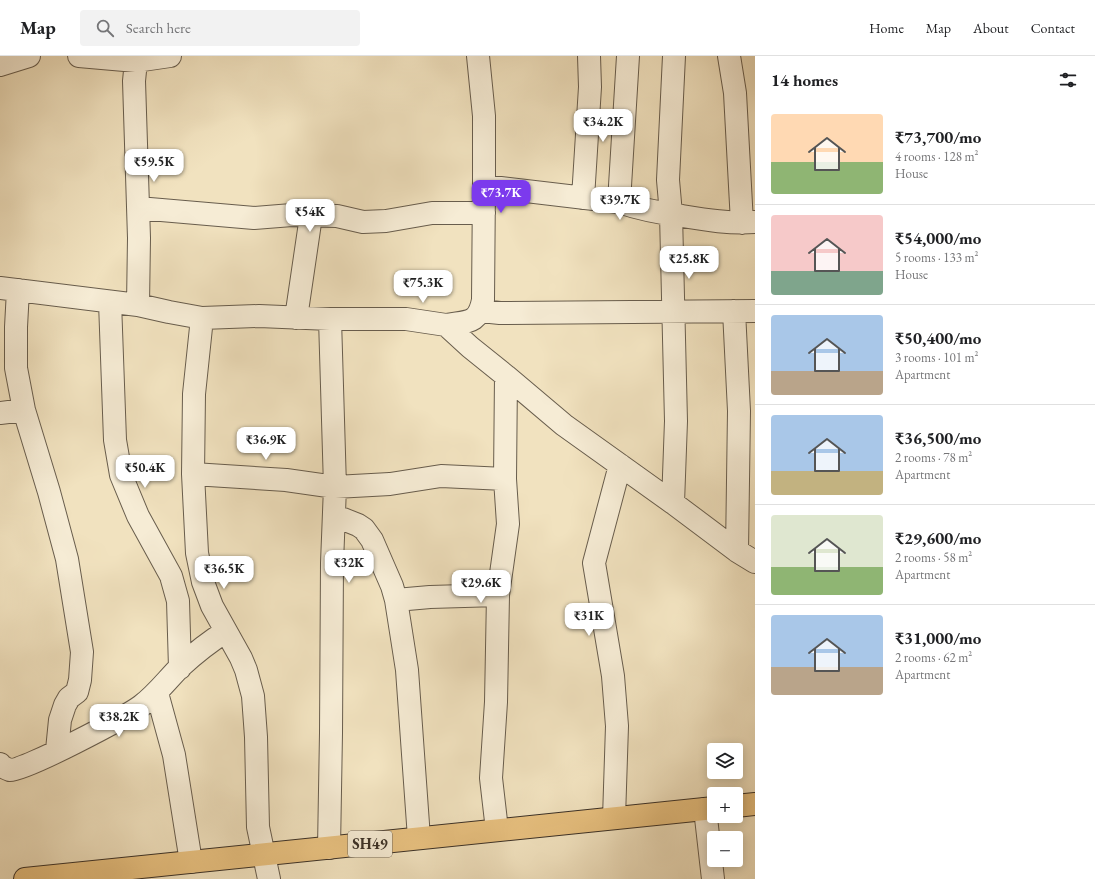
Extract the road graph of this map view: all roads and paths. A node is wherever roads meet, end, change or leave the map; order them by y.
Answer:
1 (29, 56) edge
2 (80, 56) edge
3 (170, 56) edge
4 (478, 56) edge
5 (589, 56) edge
6 (628, 56) edge
7 (674, 56) edge
8 (729, 56) edge
9 (136, 61) junction
10 (0, 65) edge
11 (484, 186) junction
12 (583, 198) junction
13 (619, 202) junction
14 (138, 208) junction
15 (484, 213) junction
16 (670, 214) junction
17 (311, 216) junction
18 (748, 222) edge
19 (9, 289) edge
20 (110, 302) junction
21 (138, 305) junction
22 (481, 311) junction
23 (673, 311) junction
24 (744, 311) edge
25 (202, 318) junction
26 (296, 318) junction
27 (330, 319) junction
28 (446, 325) junction
29 (8, 369) edge
30 (506, 376) junction
31 (24, 410) junction
32 (747, 411) edge
33 (0, 413) edge
34 (620, 465) junction
35 (193, 474) junction
36 (505, 479) junction
37 (335, 487) junction
38 (674, 503) junction
39 (334, 519) junction
40 (746, 557) edge
41 (498, 595) junction
42 (396, 600) junction
43 (226, 632) junction
44 (180, 668) junction
45 (157, 693) junction
46 (57, 750) junction
47 (0, 764) edge
48 (755, 804) edge
49 (743, 805) edge
50 (707, 809) edge
51 (614, 818) junction
52 (711, 823) edge
53 (497, 830) junction
54 (419, 838) junction
55 (328, 848) junction
56 (264, 854) junction
57 (191, 862) junction
58 (96, 875) edge
59 (26, 879) edge
60 (269, 879) edge
61 (713, 879) edge

1 - 10 street
2 - 9 street
3 - 9 street
4 - 11 street
5 - 12 street
6 - 13 street
7 - 16 street
8 - 18 street
9 - 14 street
11 - 12 street
11 - 15 street
12 - 13 street
13 - 16 street
14 - 17 street
14 - 21 street
15 - 17 street
15 - 22 street
16 - 18 street
16 - 23 street
17 - 26 street
19 - 20 street
19 - 29 street
20 - 21 street
20 - 44 street
21 - 25 street
22 - 23 street
22 - 28 street
23 - 24 street
23 - 38 street
24 - 32 street
25 - 26 street
25 - 35 street
26 - 27 street
27 - 28 street
27 - 37 street
28 - 30 street
29 - 31 street
30 - 34 street
30 - 36 street
31 - 33 street
31 - 46 street
32 - 40 street
34 - 38 street
34 - 51 street
35 - 37 street
35 - 43 street
36 - 37 street
36 - 41 street
37 - 39 street
38 - 40 street
39 - 42 street
39 - 55 street
41 - 42 street
41 - 53 street
42 - 54 street
43 - 44 street
43 - 56 street
44 - 45 street
45 - 46 street
45 - 57 street
46 - 47 street
48 - 49 main road
50 - 51 main road, SH49
51 - 53 main road, SH49
52 - 61 street
53 - 54 main road, SH49
54 - 55 main road, SH49
55 - 56 main road, SH49
56 - 57 main road, SH49
56 - 60 street
57 - 58 main road, SH49
58 - 59 main road, SH49

